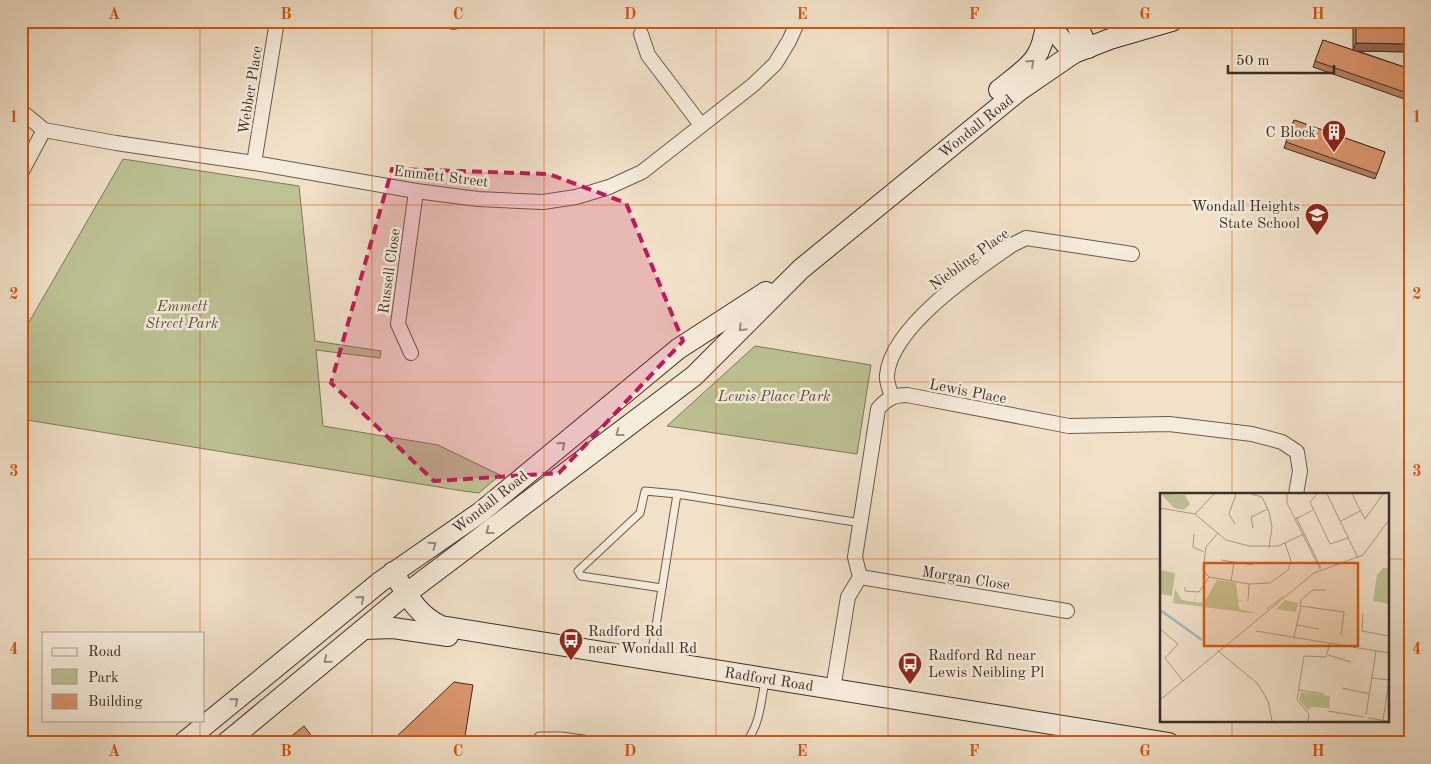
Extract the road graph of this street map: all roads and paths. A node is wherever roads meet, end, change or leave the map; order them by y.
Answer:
1 (277, 21) edge
2 (450, 21) edge
3 (798, 21) edge
4 (1075, 21) edge
5 (1172, 21) edge
6 (454, 22) edge
7 (1046, 22) edge
8 (641, 34) dead end
9 (1081, 51) junction
10 (21, 111) edge
11 (701, 125) junction
12 (44, 130) junction
13 (966, 134) junction
14 (254, 163) junction
15 (21, 173) edge
16 (416, 191) junction
17 (1132, 254) dead end
18 (801, 268) junction
19 (678, 349) junction
20 (411, 353) dead end
21 (699, 371) junction
22 (892, 397) junction
23 (1296, 493) edge
24 (677, 494) junction
25 (860, 523) junction
26 (393, 572) junction
27 (860, 577) junction
28 (662, 588) junction
29 (407, 593) junction
30 (1067, 610) dead end
31 (364, 629) junction
32 (482, 632) junction
33 (650, 660) junction
34 (765, 678) junction
35 (833, 689) junction
36 (183, 743) edge
37 (226, 743) edge
38 (533, 743) edge
39 (611, 743) edge
40 (745, 743) edge
41 (1169, 743) edge

1 - 14 street, Webber Place
2 - 6 street
3 - 11 street, Emmett Street
4 - 9 main road
5 - 9 main road, Wondall Road
7 - 9 main road
13 -> 7 main road
8 - 11 street
9 - 13 main road, Wondall Road
10 - 12 street, Emmett Street
11 - 16 street, Emmett Street
12 - 14 street, Emmett Street
12 - 15 street
13 - 18 main road, Wondall Road
14 - 16 street, Emmett Street
16 - 20 street, Russell Close
17 - 22 street, Niebling Place
18 - 19 main road, Wondall Road
18 -> 21 main road, Wondall Road
19 - 21 main road
26 -> 19 main road, Wondall Road
21 -> 29 main road, Wondall Road
22 - 23 street, Lewis Place
22 - 25 street
24 - 25 lane
24 - 28 lane
24 - 28 lane
25 - 27 street
26 - 29 main road, Radford Road
36 -> 26 main road, Wondall Road
27 - 30 street, Morgan Close
27 - 35 street
28 - 33 lane
29 - 31 main road, Wondall Road
29 - 32 main road, Radford Road
31 - 32 main road
31 -> 37 main road, Wondall Road
32 - 33 main road, Radford Road
33 - 34 main road, Radford Road
34 - 35 main road, Radford Road
34 - 40 lane
35 - 41 main road, Radford Road
38 - 39 lane

